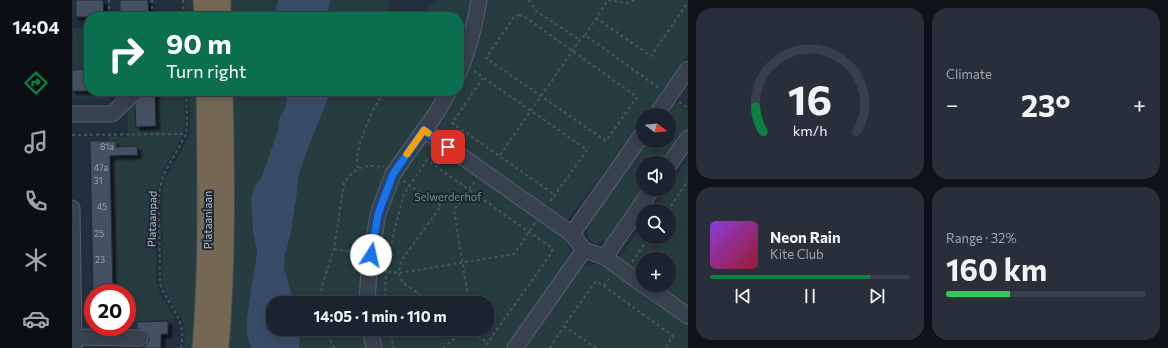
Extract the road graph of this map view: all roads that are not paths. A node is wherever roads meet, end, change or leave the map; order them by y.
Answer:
1 (204, 0) edge
2 (220, 0) edge
3 (479, 0) edge
4 (205, 12) edge
5 (220, 12) edge
6 (464, 60) edge
7 (688, 69) edge
8 (131, 96) edge
9 (206, 96) edge
10 (222, 96) edge
11 (446, 96) edge
12 (661, 108) edge
13 (72, 114) edge
14 (424, 130) junction
15 (688, 138) edge
16 (636, 143) edge
17 (675, 156) edge
18 (647, 196) edge
19 (72, 208) edge
20 (572, 234) junction
21 (584, 250) junction
22 (605, 257) junction
23 (636, 280) edge
24 (653, 292) edge
25 (367, 296) edge
26 (73, 303) edge
27 (688, 316) edge
28 (371, 336) edge
29 (140, 338) dead end
30 (74, 343) edge
31 (117, 343) edge
32 (203, 348) edge
33 (218, 348) edge
34 (374, 348) edge
35 (515, 348) edge

1 - 4 highway
2 - 5 highway
3 - 6 street
7 - 12 street
8 - 13 street
9 - 32 highway, Plataanlaan
10 - 33 highway, Plataanlaan
11 - 14 street
14 - 20 street
14 - 25 street
15 - 17 street
16 - 20 street
18 - 22 street
19 - 26 street
20 - 21 street
21 - 22 street
21 - 35 street
22 - 23 street
24 - 27 street
26 - 30 street
28 - 34 street
29 - 31 street
30 - 31 street

